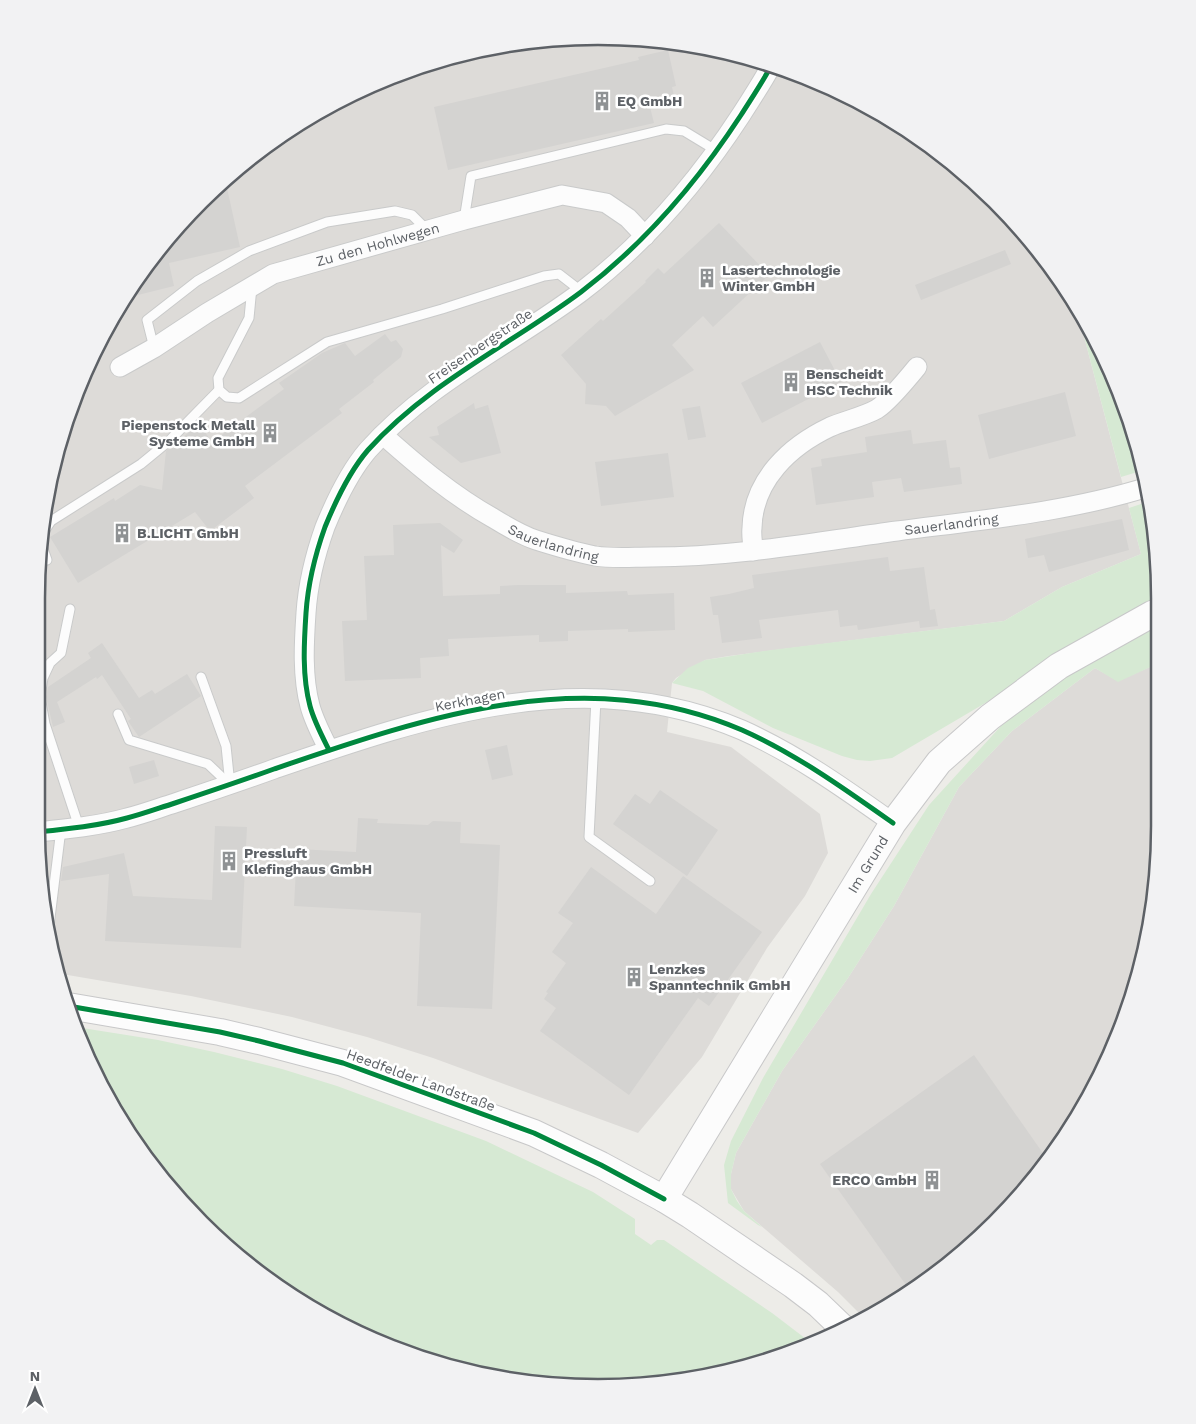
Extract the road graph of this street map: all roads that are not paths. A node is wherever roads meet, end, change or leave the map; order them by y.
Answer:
1 (768, 72) edge
2 (717, 151) junction
3 (464, 220) junction
4 (428, 230) junction
5 (644, 236) junction
6 (252, 286) junction
7 (581, 291) junction
8 (154, 348) junction
9 (120, 367) dead end
10 (917, 367) dead end
11 (219, 390) junction
12 (383, 435) junction
13 (1140, 489) edge
14 (51, 521) edge
15 (753, 551) junction
16 (70, 609) dead end
17 (1151, 615) edge
18 (45, 674) edge
19 (201, 676) dead end
20 (596, 699) junction
21 (118, 714) dead end
22 (45, 724) edge
23 (329, 750) junction
24 (230, 785) junction
25 (893, 823) junction
26 (70, 828) junction
27 (45, 831) edge
28 (650, 881) dead end
29 (52, 911) edge
30 (75, 1007) edge
31 (664, 1199) junction
32 (839, 1324) edge

1 - 2 street, Freisenbergstraße
2 - 3 lane
2 - 5 street, Freisenbergstraße
3 - 4 street, Zu den Hohlwegen
3 - 5 street, Zu den Hohlwegen
4 - 6 street, Zu den Hohlwegen
4 - 8 lane
5 - 7 street, Freisenbergstraße
6 - 8 street, Zu den Hohlwegen
6 - 11 lane
7 - 11 lane
7 - 12 street, Freisenbergstraße
8 - 9 street, Zu den Hohlwegen
10 - 15 street
11 - 14 lane
12 - 15 street, Sauerlandring
12 - 23 street, Freisenbergstraße
13 - 15 street, Sauerlandring
16 - 18 lane
17 - 25 main road, Im Grund
19 - 24 lane
20 - 23 street, Kerkhagen
20 - 25 street, Kerkhagen
20 - 28 lane
21 - 24 lane
22 - 26 lane
23 - 24 street, Kerkhagen
24 - 26 street, Kerkhagen
25 - 31 main road, Im Grund
26 - 27 street, Kerkhagen
26 - 29 lane
30 - 31 main road, Heedfelder Landstraße
31 - 32 main road, Heedfelder Landstraße

